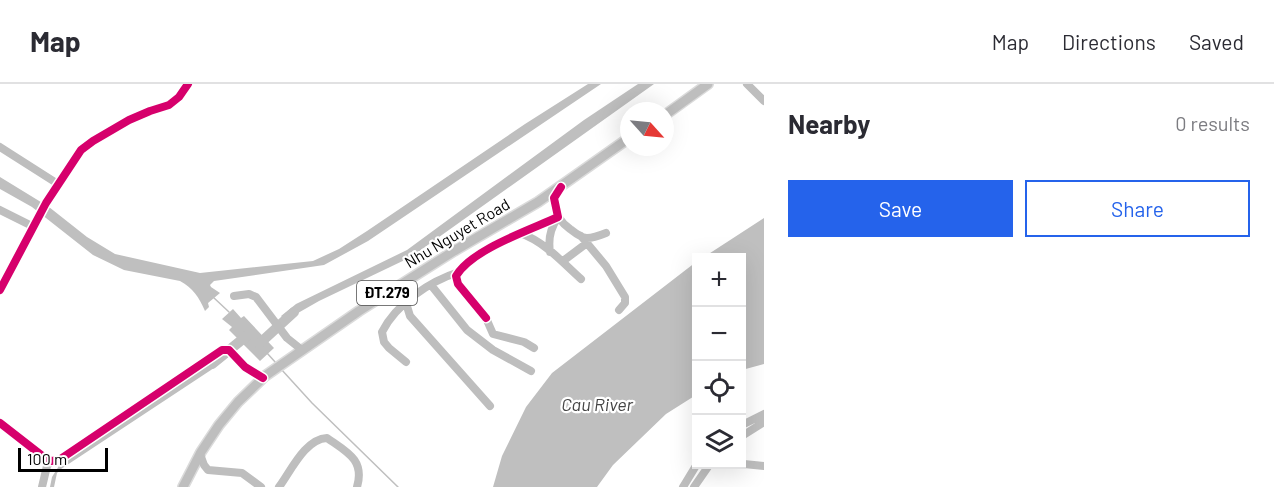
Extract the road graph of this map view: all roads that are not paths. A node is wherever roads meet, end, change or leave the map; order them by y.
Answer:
1 (188, 84) edge
2 (708, 84) edge
3 (747, 84) edge
4 (764, 101) edge
5 (674, 109) edge
6 (620, 144) edge
7 (0, 147) edge
8 (58, 184) junction
9 (561, 187) junction
10 (0, 210) edge
11 (558, 217) junction
12 (497, 226) junction
13 (34, 227) junction
14 (606, 233) dead end
15 (517, 234) junction
16 (584, 240) junction
17 (550, 252) junction
18 (563, 261) junction
19 (459, 272) junction
20 (581, 279) dead end
21 (431, 285) junction
22 (0, 290) edge
23 (234, 296) dead end
24 (406, 303) junction
25 (620, 310) dead end
26 (534, 348) dead end
27 (302, 350) junction
28 (406, 362) dead end
29 (531, 370) dead end
30 (263, 378) junction
31 (490, 406) dead end
32 (764, 414) edge
33 (0, 423) edge
34 (746, 423) edge
35 (764, 423) edge
36 (746, 433) edge
37 (200, 454) junction
38 (51, 461) junction
39 (746, 464) edge
40 (764, 466) edge
41 (694, 469) edge
42 (707, 469) edge
43 (42, 487) edge
44 (183, 487) edge
45 (261, 487) edge
46 (279, 487) edge
47 (357, 487) edge
48 (683, 487) edge
49 (694, 487) edge

1 - 8 street
2 - 5 main road
3 - 4 street
6 - 9 main road, Nhu Nguyet Road / ĐT.279
7 - 8 street
8 - 13 street
9 - 11 street
9 - 12 main road, Nhu Nguyet Road / ĐT.279
10 - 13 street
11 - 15 street
11 - 16 street
11 - 17 street
12 - 15 street
12 - 27 main road, Nhu Nguyet Road / ĐT.279
13 - 22 street
14 - 16 street
15 - 17 street
15 - 19 street
16 - 18 street
16 - 25 street
17 - 18 street
18 - 20 street
19 - 21 street
19 - 26 street
21 - 24 street
21 - 29 street
23 - 27 street
24 - 28 street
24 - 31 street
27 - 30 main road, Nhu Nguyet Road / ĐT.279
30 - 37 main road, Nhu Nguyet Road / ĐT.279
30 - 38 street
32 - 34 street
33 - 38 street
35 - 36 street
37 - 44 main road, Nhu Nguyet Road / ĐT.279
37 - 45 street
38 - 43 street
39 - 40 street
41 - 48 street
42 - 49 street
46 - 47 street

